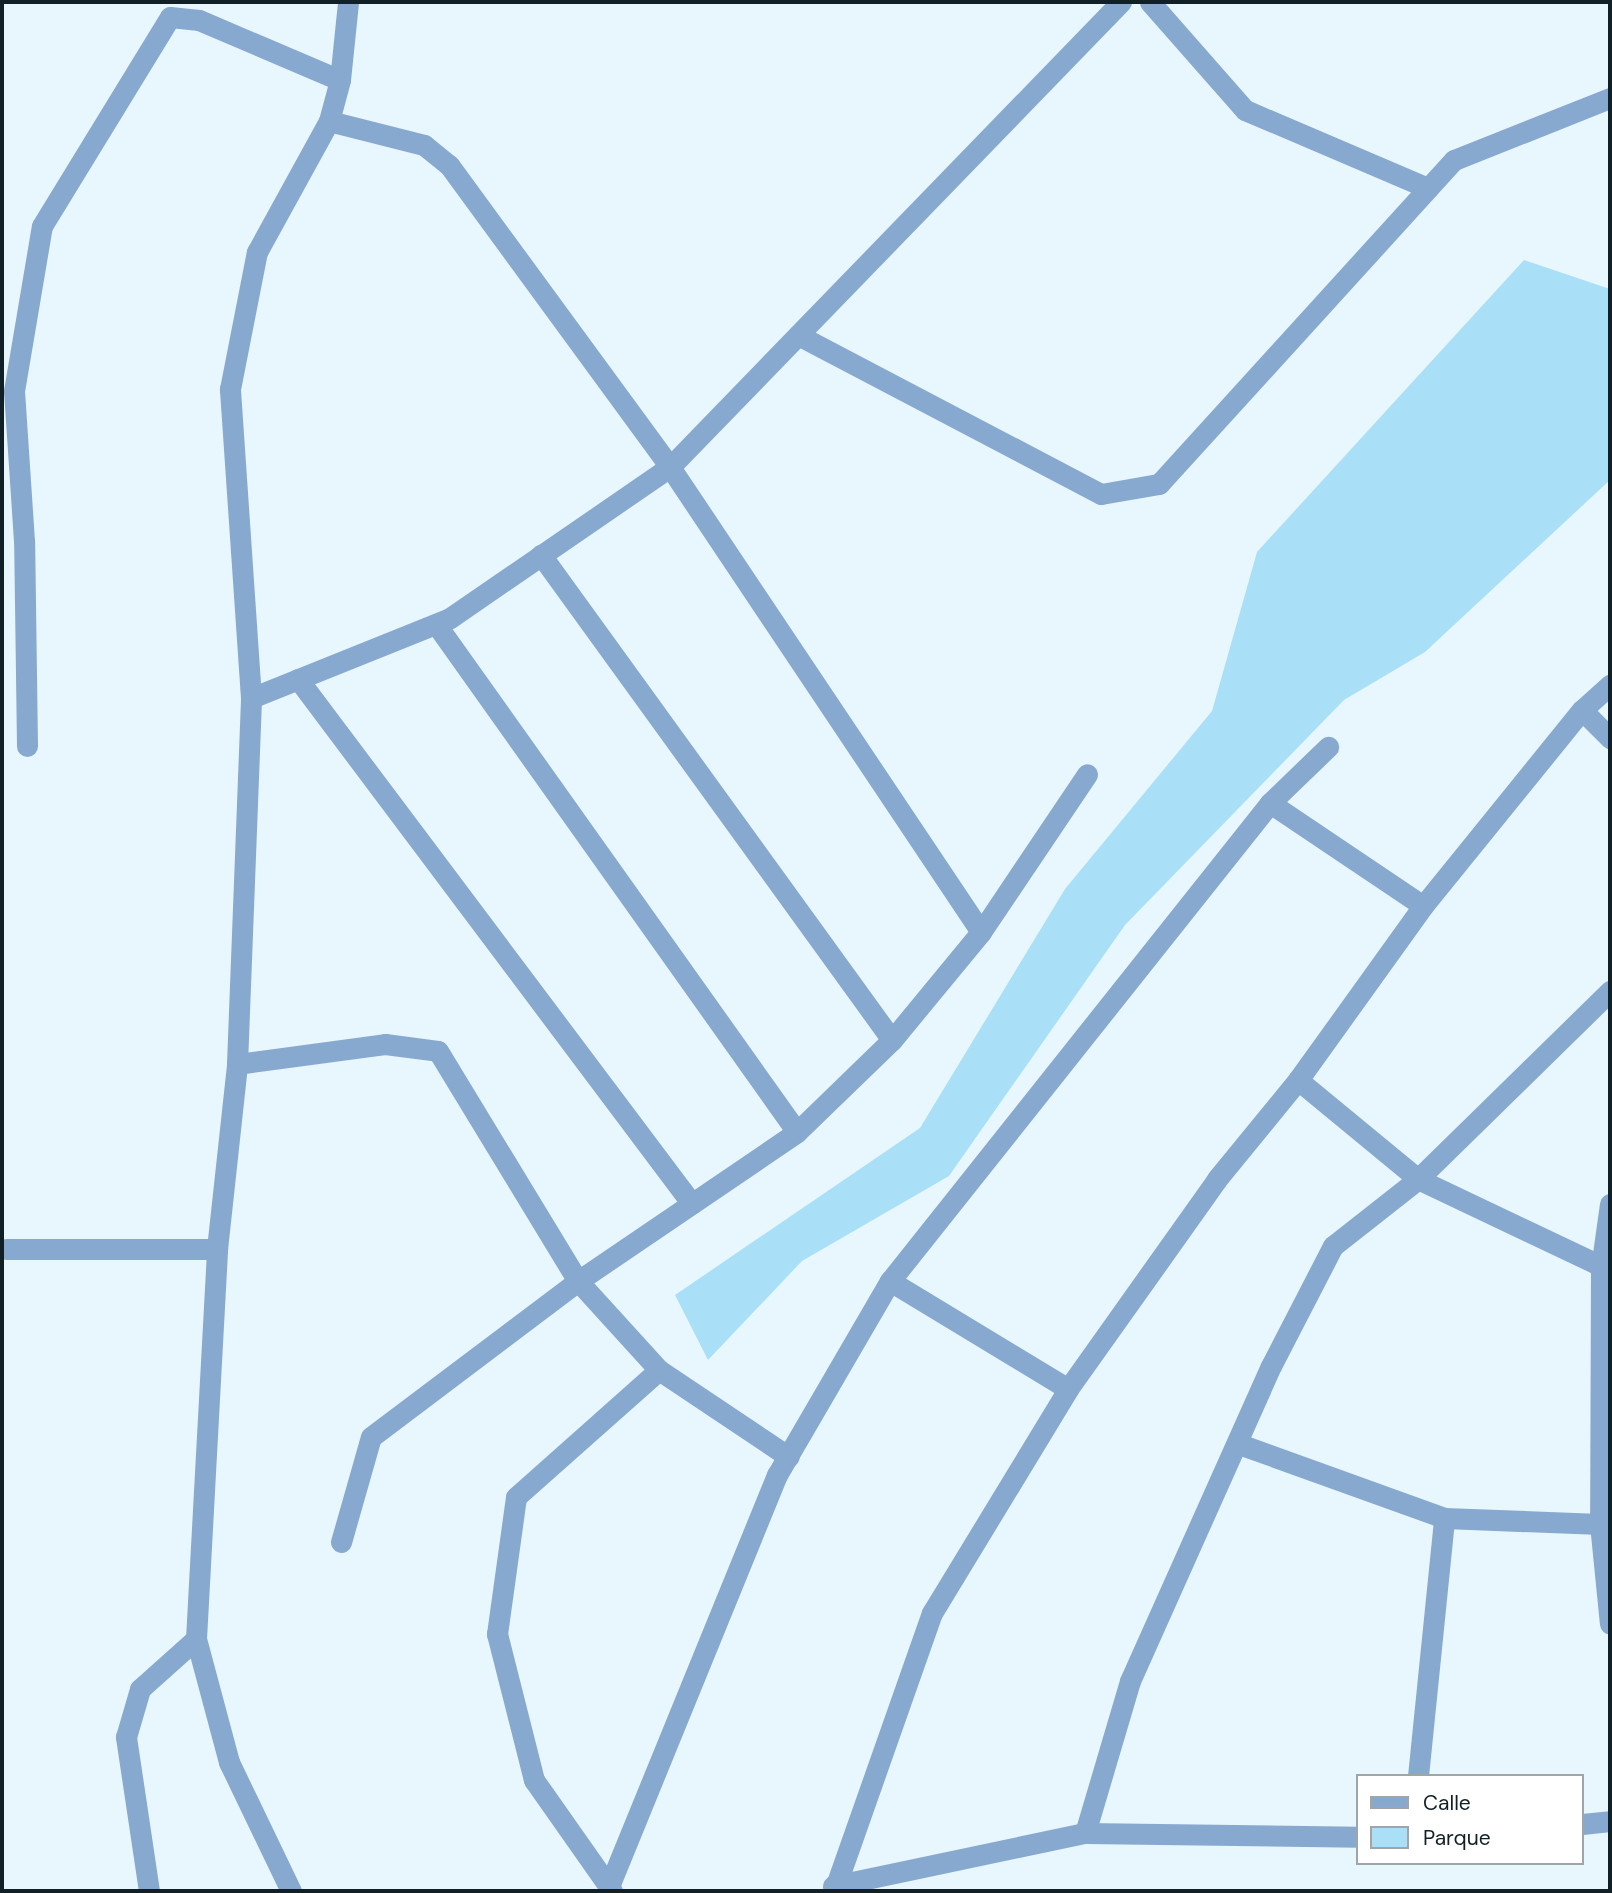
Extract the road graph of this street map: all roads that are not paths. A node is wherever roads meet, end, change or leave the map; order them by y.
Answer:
1 (348, 2) edge
2 (1121, 2) edge
3 (1150, 2) edge
4 (340, 80) junction
5 (1610, 98) edge
6 (329, 121) junction
7 (1428, 188) junction
8 (798, 335) junction
9 (670, 467) junction
10 (541, 555) junction
11 (436, 624) junction
12 (298, 679) junction
13 (1610, 685) edge
14 (251, 698) junction
15 (1582, 710) junction
16 (1610, 738) edge
17 (27, 746) dead end
18 (1328, 747) dead end
19 (1087, 774) dead end
20 (1270, 803) junction
21 (1423, 906) junction
22 (981, 932) junction
23 (1610, 991) edge
24 (892, 1040) junction
25 (237, 1064) junction
26 (1298, 1080) junction
27 (797, 1132) junction
28 (1418, 1179) junction
29 (692, 1204) junction
30 (1610, 1204) edge
31 (217, 1249) junction
32 (6, 1250) dead end
33 (1606, 1269) edge
34 (578, 1281) junction
35 (890, 1281) junction
36 (659, 1370) junction
37 (1068, 1389) junction
38 (1239, 1444) junction
39 (789, 1457) junction
40 (1444, 1518) junction
41 (1600, 1524) junction
42 (341, 1542) dead end
43 (1610, 1624) edge
44 (197, 1639) junction
45 (1418, 1774) edge
46 (1610, 1821) edge
47 (1584, 1824) edge
48 (1085, 1833) junction
49 (1356, 1838) edge
50 (611, 1887) edge
51 (833, 1889) edge
52 (149, 1891) edge
53 (291, 1891) edge

1 - 4 street
2 - 8 street
3 - 7 street
4 - 6 street
4 - 17 street
5 - 7 street
6 - 9 street
6 - 14 street
7 - 8 street
8 - 9 street
9 - 10 street
9 - 22 street
10 - 11 street
10 - 24 street
11 - 12 street
11 - 27 street
12 - 14 street
12 - 29 street
13 - 15 street
14 - 25 street
15 - 16 street
15 - 21 street
18 - 20 street
19 - 22 street
20 - 21 street
20 - 35 street
21 - 26 street
22 - 24 street
23 - 28 street
24 - 27 street
25 - 31 street
25 - 34 street
26 - 28 street
26 - 37 street
27 - 29 street
28 - 33 street
28 - 38 street
29 - 34 street
30 - 33 street
31 - 32 street
31 - 44 street
33 - 41 street
34 - 36 street
34 - 42 street
35 - 37 street
35 - 39 street
36 - 39 street
36 - 50 street
37 - 51 street
38 - 40 street
38 - 48 street
39 - 50 street
40 - 41 street
40 - 45 street
41 - 43 street
44 - 52 street
44 - 53 street
46 - 47 street
48 - 49 street
48 - 51 street

